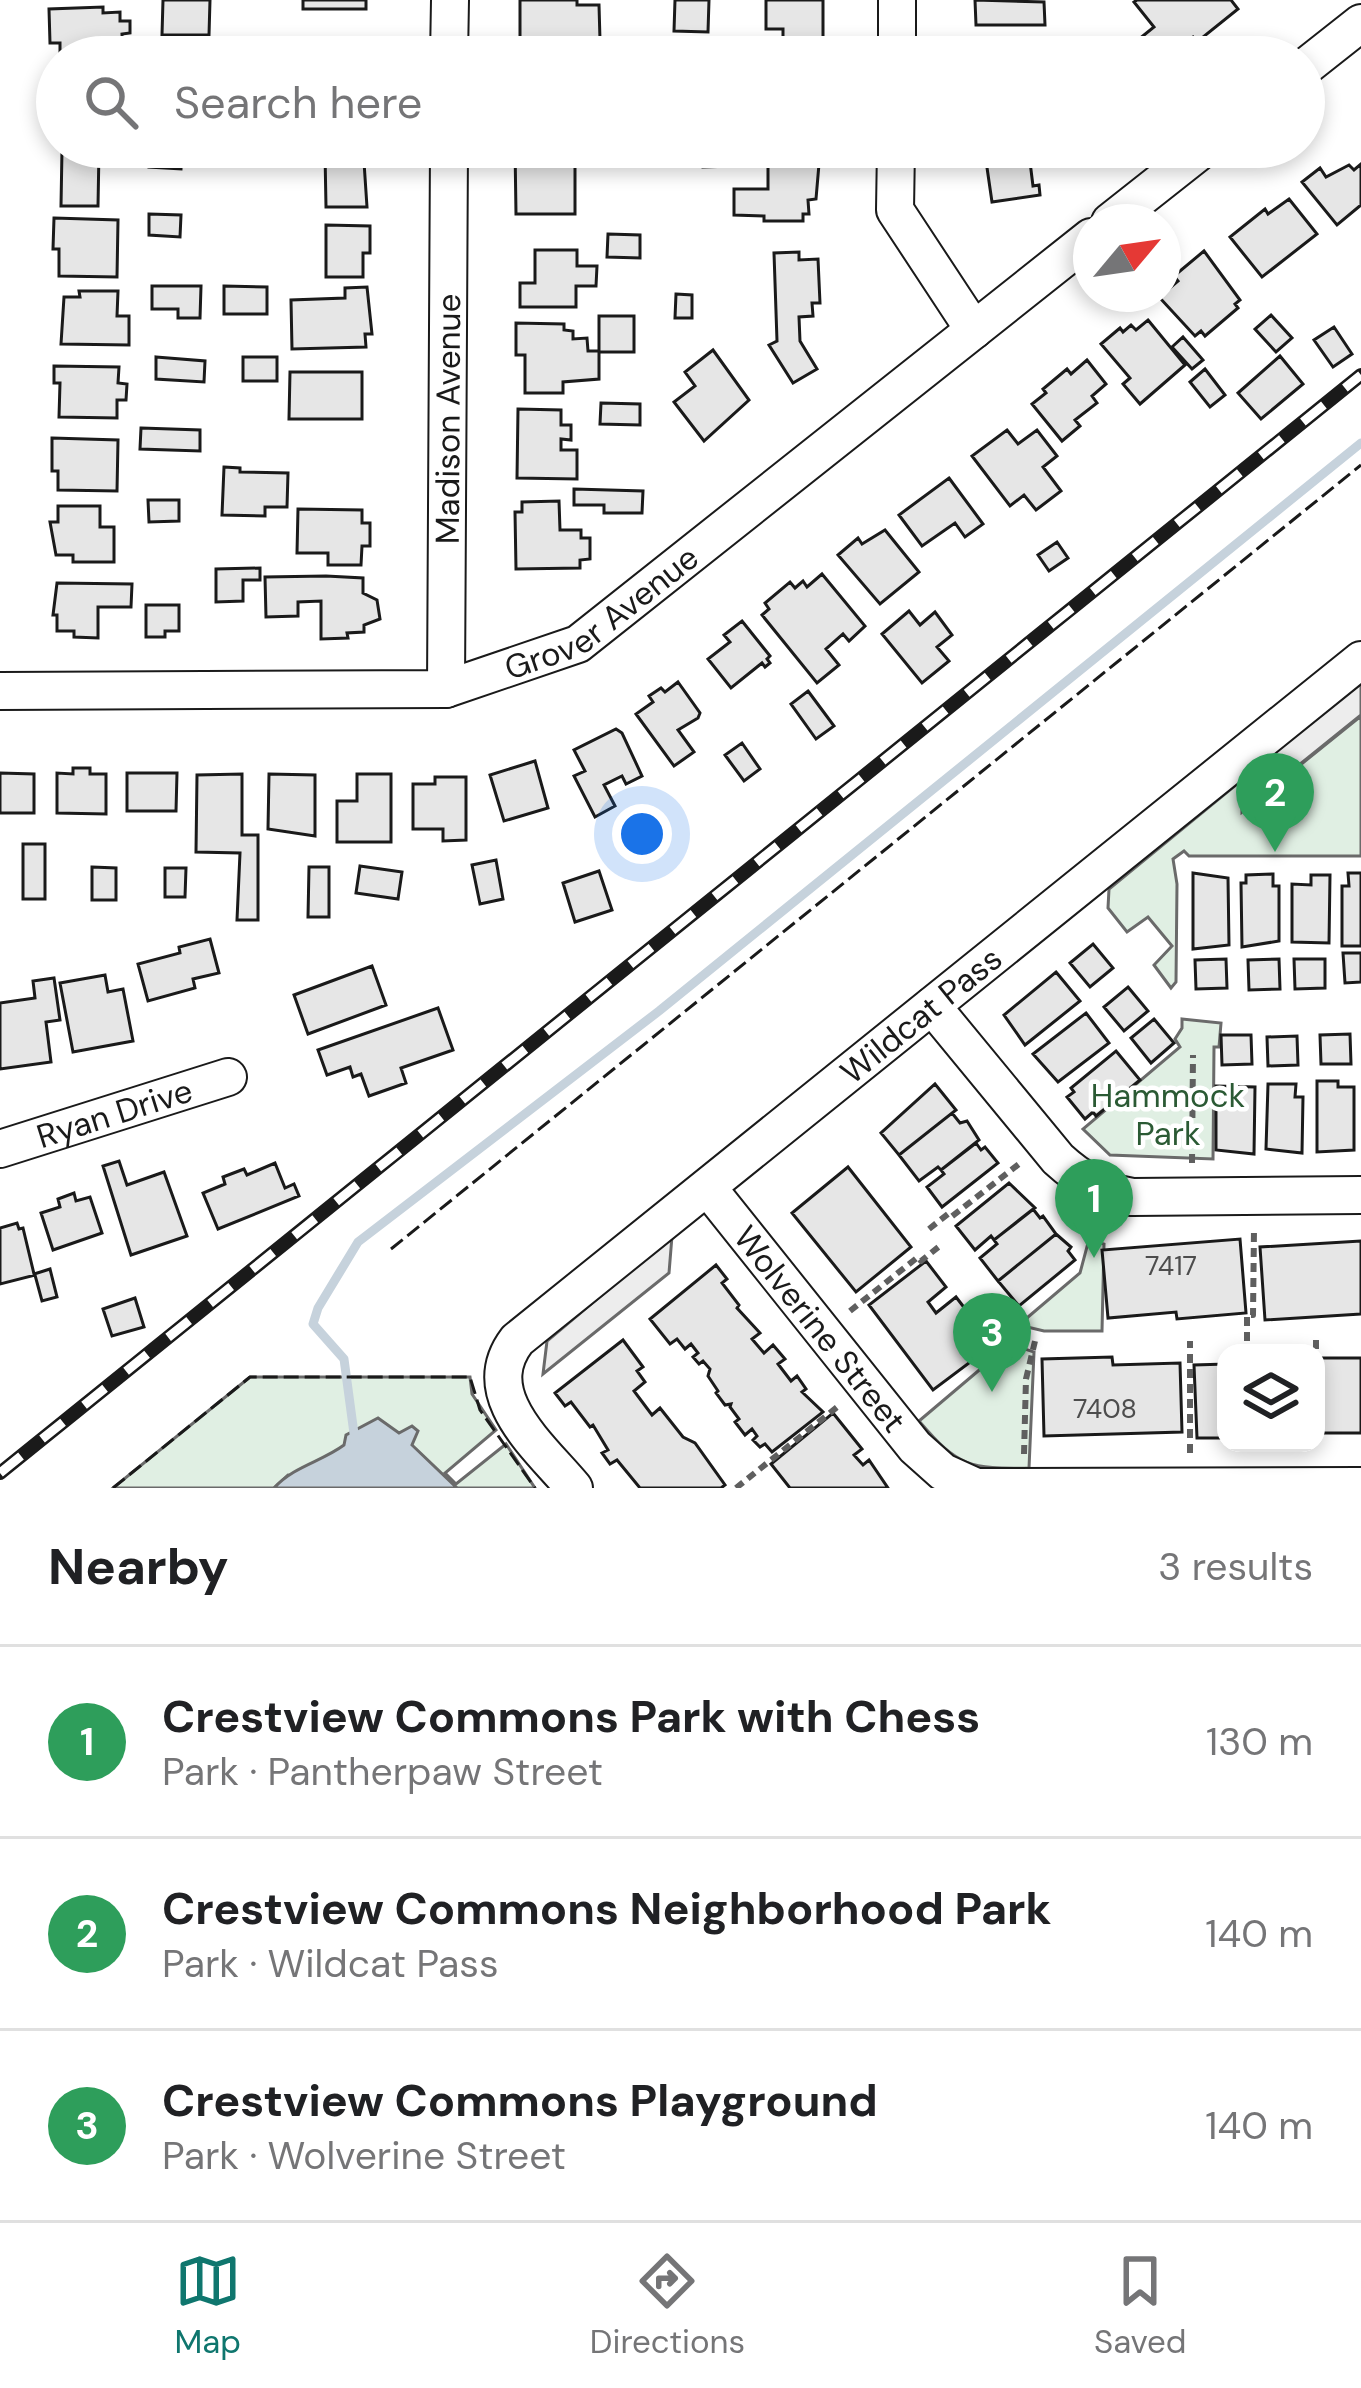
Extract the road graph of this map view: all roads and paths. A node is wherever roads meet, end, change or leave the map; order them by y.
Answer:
1 (450, 0) edge
2 (898, 0) edge
3 (1361, 23) edge
4 (449, 36) edge
5 (897, 36) edge
6 (1325, 51) edge
7 (449, 168) edge
8 (896, 168) edge
9 (1178, 168) edge
10 (1133, 204) edge
11 (1073, 251) edge
12 (974, 330) junction
13 (1361, 660) edge
14 (446, 689) junction
15 (0, 691) edge
16 (932, 1006) junction
17 (1193, 1055) dead end
18 (228, 1077) dead end
19 (0, 1149) edge
20 (1019, 1163) dead end
21 (1192, 1163) dead end
22 (708, 1188) junction
23 (1361, 1195) edge
24 (928, 1229) dead end
25 (1254, 1229) dead end
26 (941, 1245) dead end
27 (850, 1311) dead end
28 (1190, 1340) dead end
29 (1316, 1340) dead end
30 (1035, 1341) dead end
31 (1247, 1341) dead end
32 (1316, 1344) edge
33 (844, 1401) dead end
34 (1190, 1453) dead end
35 (1024, 1454) dead end
36 (1361, 1486) edge
37 (574, 1488) edge
38 (736, 1488) edge

1 - 4 street
2 - 5 street
3 - 6 street
7 - 14 street, Madison Avenue
8 - 12 street
9 - 10 street
11 - 12 street, Grover Avenue
12 - 14 street, Grover Avenue
13 - 16 street, Wildcat Pass
14 - 15 street, Grover Avenue
16 - 22 street, Wildcat Pass
16 - 23 street
17 - 21 path
18 - 19 street, Ryan Drive
20 - 24 path
22 - 36 street, Wolverine Street
22 - 37 street, Wildcat Pass
25 - 31 path
26 - 27 path
28 - 34 path
29 - 32 path
30 - 35 path
33 - 38 path

